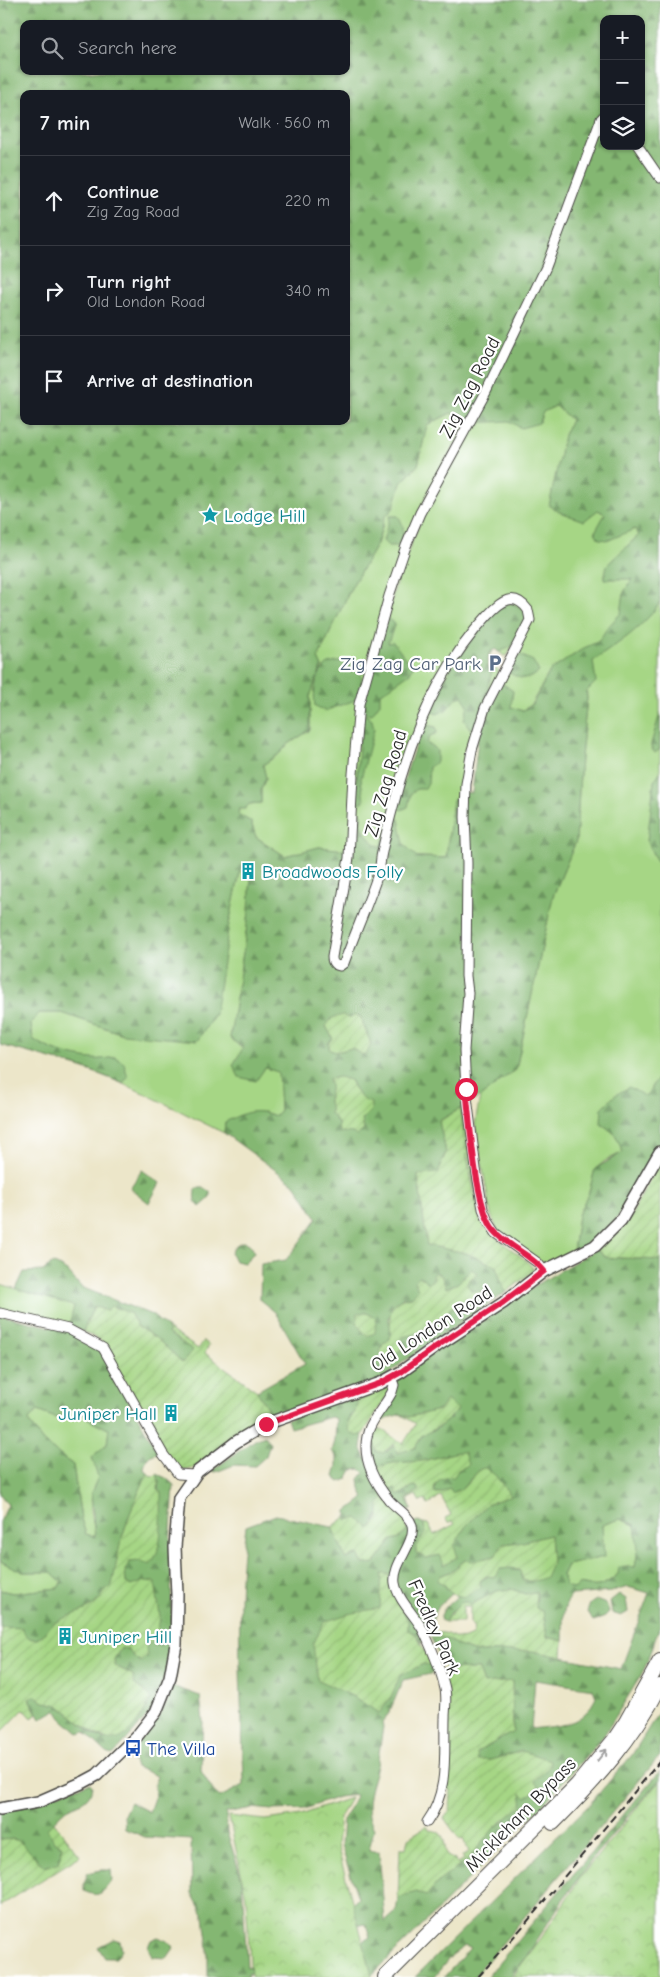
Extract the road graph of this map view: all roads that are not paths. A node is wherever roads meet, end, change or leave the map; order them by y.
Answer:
1 (600, 122) edge
2 (641, 150) edge
3 (660, 178) edge
4 (660, 1152) edge
5 (544, 1271) junction
6 (0, 1313) edge
7 (391, 1377) junction
8 (194, 1475) junction
9 (660, 1661) edge
10 (660, 1686) edge
11 (0, 1810) edge
12 (427, 1822) dead end
13 (385, 1977) edge
14 (398, 1977) edge

1 - 5 street, Zig Zag Road
2 - 3 street
4 - 5 main road, Old London Road
5 - 7 main road, Old London Road
6 - 8 street
7 - 8 main road, Old London Road
7 - 12 street, Fredley Park
8 - 11 main road, Old London Road
13 -> 9 highway, Mickleham Bypass
10 - 14 highway, Mickleham Bypass

